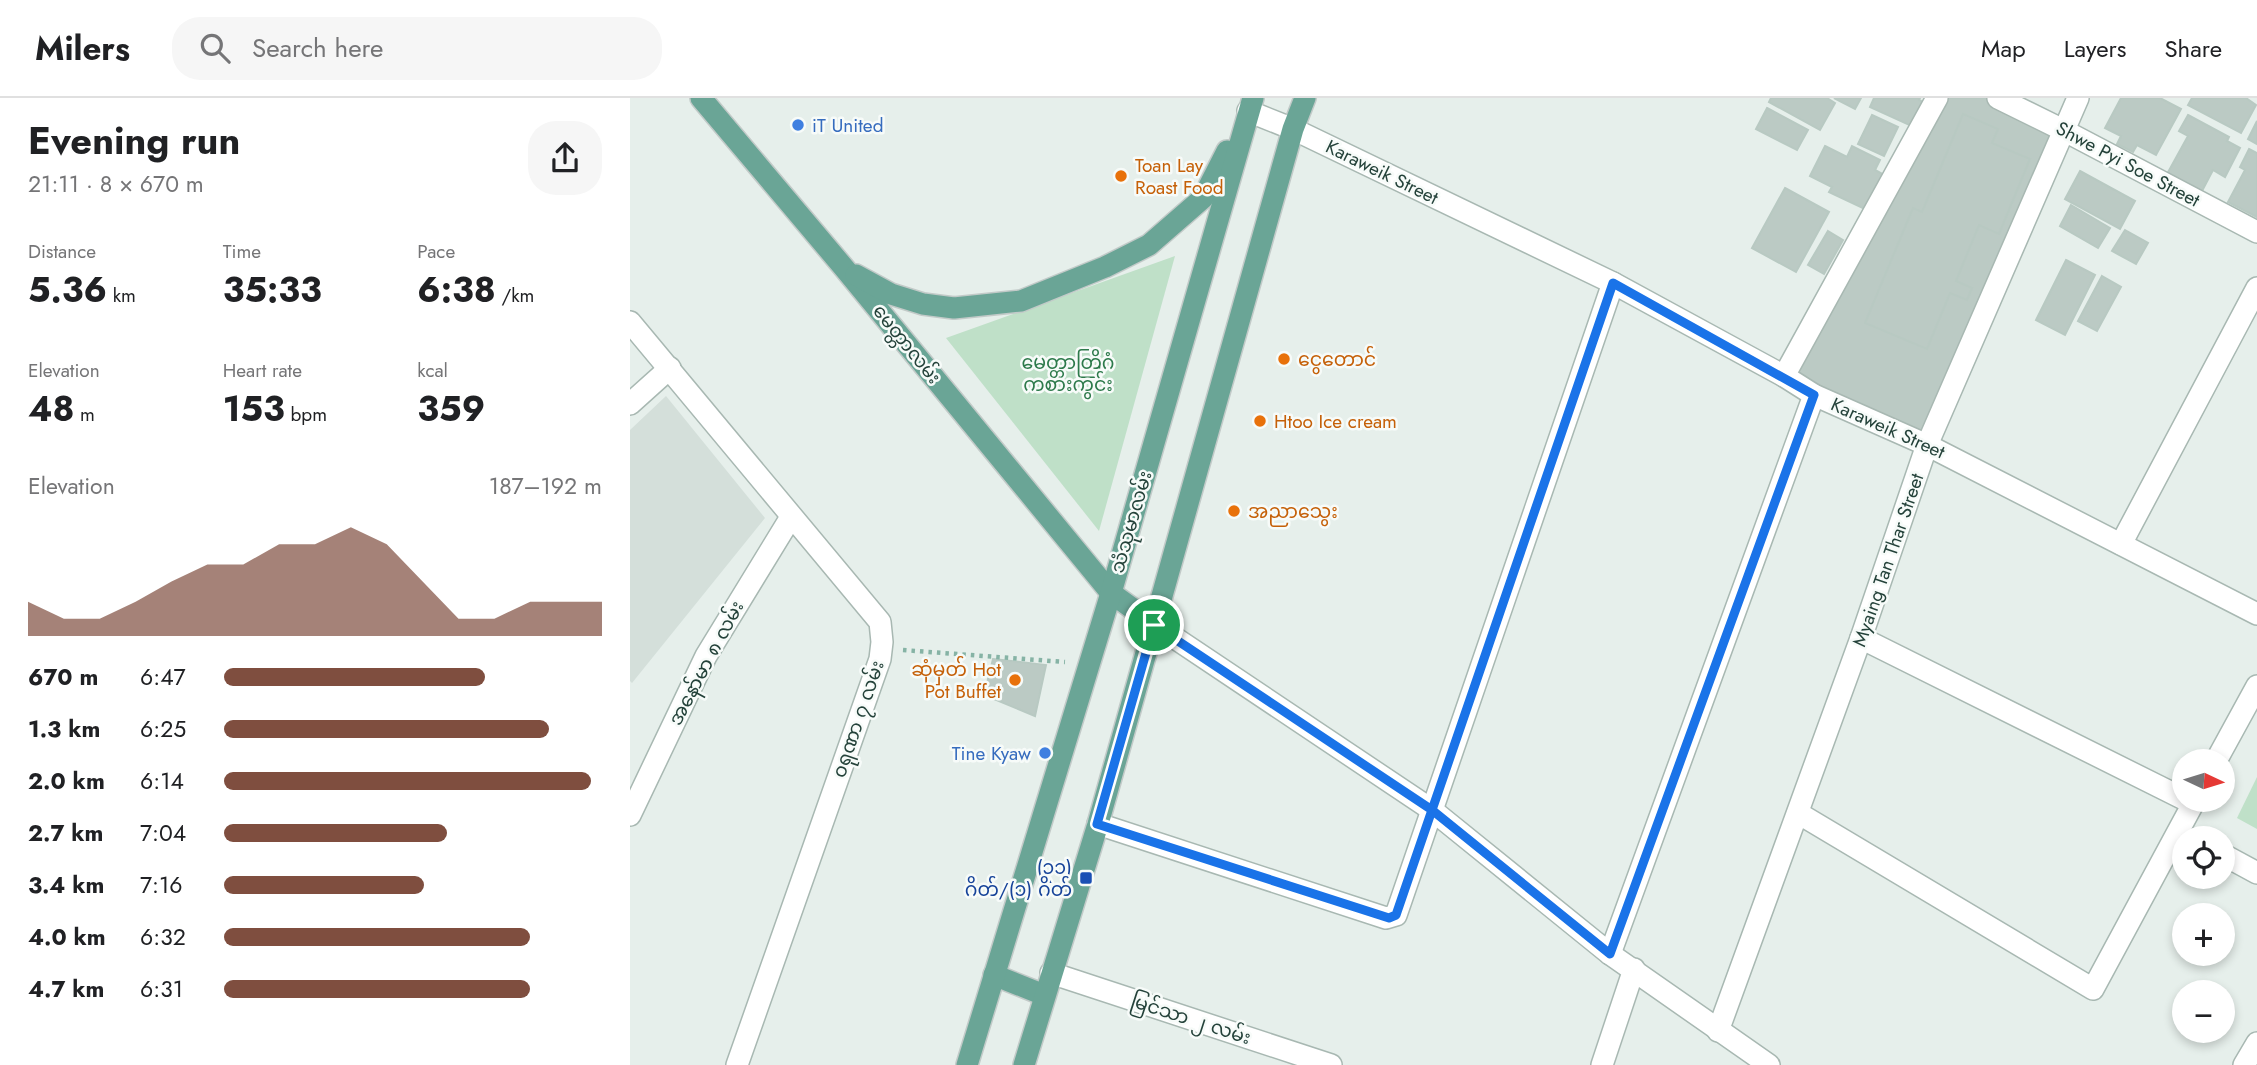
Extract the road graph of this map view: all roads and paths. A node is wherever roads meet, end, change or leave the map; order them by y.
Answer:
1 (701, 98) edge
2 (1305, 98) edge
3 (1937, 98) edge
4 (1998, 98) edge
5 (2078, 98) edge
6 (1251, 105) edge
7 (1293, 129) junction
8 (2063, 130) junction
9 (2257, 232) edge
10 (845, 269) junction
11 (1613, 283) junction
12 (2257, 288) edge
13 (630, 322) edge
14 (670, 368) junction
15 (1784, 376) junction
16 (1814, 395) junction
17 (630, 404) edge
18 (1927, 445) junction
19 (791, 517) junction
20 (2122, 544) junction
21 (1111, 593) junction
22 (2257, 614) edge
23 (1154, 625) junction
24 (1861, 638) junction
25 (881, 649) junction
26 (1089, 664) junction
27 (2257, 686) edge
28 (2223, 749) edge
29 (2172, 792) edge
30 (1432, 810) junction
31 (1798, 813) junction
32 (630, 815) edge
33 (1097, 824) junction
34 (2172, 857) edge
35 (2235, 861) edge
36 (2257, 873) edge
37 (1610, 954) junction
38 (1634, 969) junction
39 (1051, 973) junction
40 (994, 975) junction
41 (1044, 995) junction
42 (1718, 1031) junction
43 (2257, 1043) edge
44 (737, 1065) edge
45 (967, 1065) edge
46 (1024, 1065) edge
47 (1331, 1065) edge
48 (1602, 1065) edge
49 (1769, 1065) edge
50 (2244, 1065) edge

1 - 10 main road, မေတ္တာလမ်း
2 - 7 main road
3 - 15 street
4 - 8 street, Shwe Pyi Soe Street
5 - 8 street, Myaing Tan Thar Street
6 - 7 street, Karaweik Street
6 - 10 main road
6 - 21 main road, သံသုမာလမ်း
7 - 11 street, Karaweik Street
7 - 23 main road
8 - 9 street, Shwe Pyi Soe Street
8 - 18 street, Myaing Tan Thar Street
10 - 21 main road, မေတ္တာလမ်း
11 - 15 street, Karaweik Street
11 - 30 street
12 - 20 street
13 - 14 street, ၀ရုဏာ ၇ လမ်း
14 - 17 street
14 - 19 street, ၀ရုဏာ ၇ လမ်း
15 - 16 street, Karaweik Street
16 - 18 street, Karaweik Street
16 - 37 street
18 - 20 street, Karaweik Street
18 - 24 street, Myaing Tan Thar Street
19 - 25 street, ၀ရုဏာ ၇ လမ်း
19 - 32 street, အနော်မာ ၈ လမ်း
20 - 22 street, Karaweik Street
21 - 23 main road, မေတ္တာလမ်း
21 - 26 main road, သံသုမာလမ်း
23 - 30 street
23 - 33 main road
24 - 29 street
24 - 31 street, Myaing Tan Thar Street
25 - 26 path
25 - 44 street, ၀ရုဏာ ၇ လမ်း
26 - 40 main road, သံသုမာလမ်း
27 - 28 street
30 - 33 street
30 - 37 street
31 - 34 street
31 - 42 street, Myaing Tan Thar Street
33 - 39 main road
35 - 36 street
37 - 38 street
38 - 42 street
38 - 48 street
39 - 41 main road
39 - 47 street, မြင်သာ ၂ လမ်း
40 - 41 main road
40 - 45 main road, သံသုမာလမ်း
41 - 46 main road
42 - 49 street
43 - 50 street

